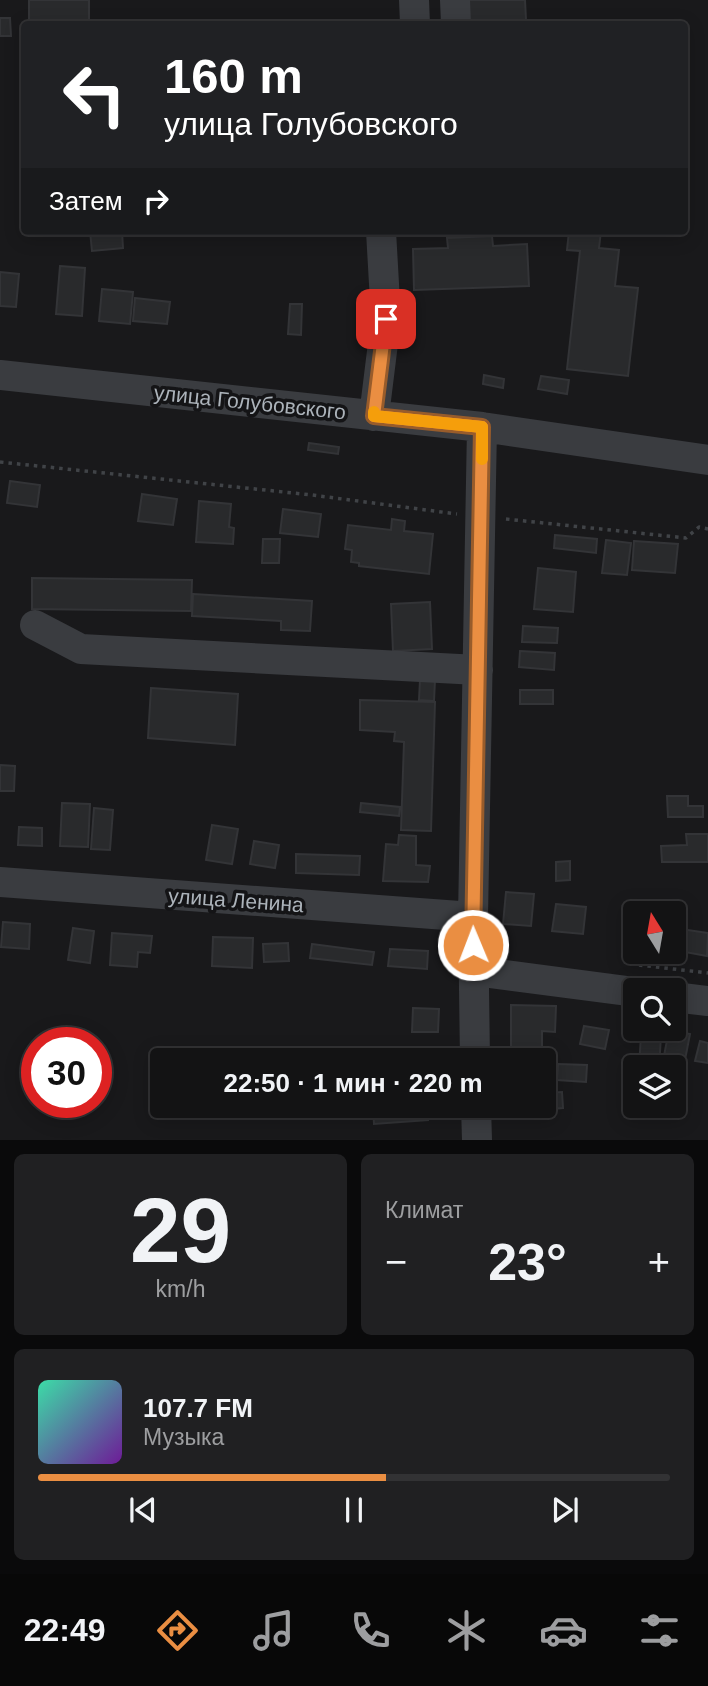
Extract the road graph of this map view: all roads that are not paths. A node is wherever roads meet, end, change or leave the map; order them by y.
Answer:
1 (414, 0) edge
2 (455, 0) edge
3 (415, 21) edge
4 (456, 21) edge
5 (381, 235) edge
6 (0, 375) edge
7 (374, 416) junction
8 (482, 427) junction
9 (708, 460) edge
10 (35, 625) dead end
11 (478, 670) junction
12 (0, 882) edge
13 (473, 917) junction
14 (474, 971) junction
15 (623, 990) edge
16 (686, 998) edge
17 (708, 1001) edge
18 (475, 1048) edge
19 (476, 1118) edge
20 (477, 1140) edge

1 - 3 street
2 - 4 street
5 - 7 street
6 - 7 street, улица Голубовского
7 - 8 street, улица Голубовского
8 - 9 street, улица Голубовского
8 - 11 street
10 - 11 street
11 - 13 street
12 - 13 street, улица Ленина
13 - 14 street
14 - 15 street
14 - 18 street
16 - 17 street
19 - 20 street

